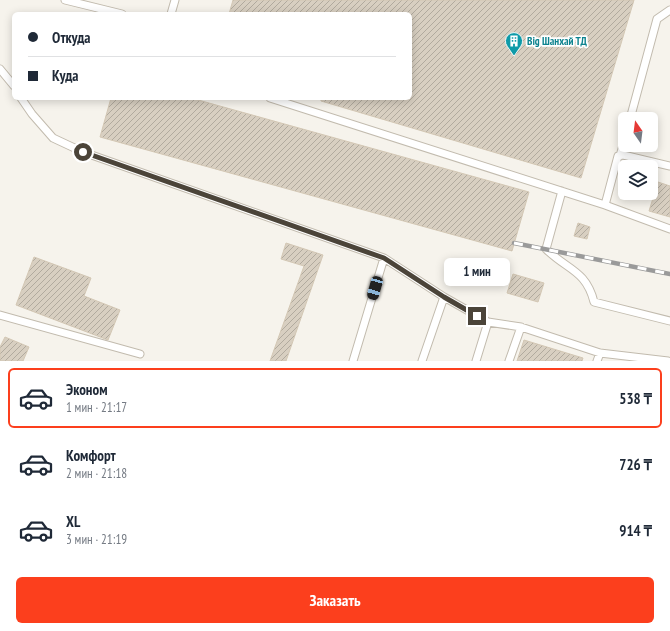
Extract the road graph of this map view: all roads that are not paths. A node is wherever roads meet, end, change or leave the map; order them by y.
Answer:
1 (65, 0) edge
2 (175, 0) edge
3 (75, 1) edge
4 (670, 10) edge
5 (115, 12) edge
6 (172, 12) edge
7 (0, 68) edge
8 (12, 83) edge
9 (22, 100) edge
10 (276, 100) edge
11 (632, 112) edge
12 (621, 152) edge
13 (620, 156) junction
14 (670, 166) edge
15 (562, 191) junction
16 (605, 205) junction
17 (670, 229) edge
18 (384, 258) junction
19 (444, 297) junction
20 (0, 315) edge
21 (670, 321) edge
22 (488, 322) junction
23 (521, 327) junction
24 (600, 353) junction
25 (140, 354) dead end
26 (353, 361) edge
27 (422, 361) edge
28 (476, 361) edge
29 (509, 361) edge
30 (597, 361) edge
31 (668, 361) edge

1 - 3 lane
2 - 6 lane
3 - 5 lane
4 - 11 lane
7 - 8 lane
9 - 18 lane
10 - 15 lane
12 - 13 lane
13 - 14 lane
13 - 16 lane
15 - 16 lane
15 - 21 lane
16 - 17 lane
18 - 19 lane
18 - 26 lane
19 - 22 lane
19 - 27 lane
20 - 25 lane
22 - 23 lane
22 - 28 lane
23 - 24 lane
23 - 29 lane
24 - 30 lane
24 - 31 lane

